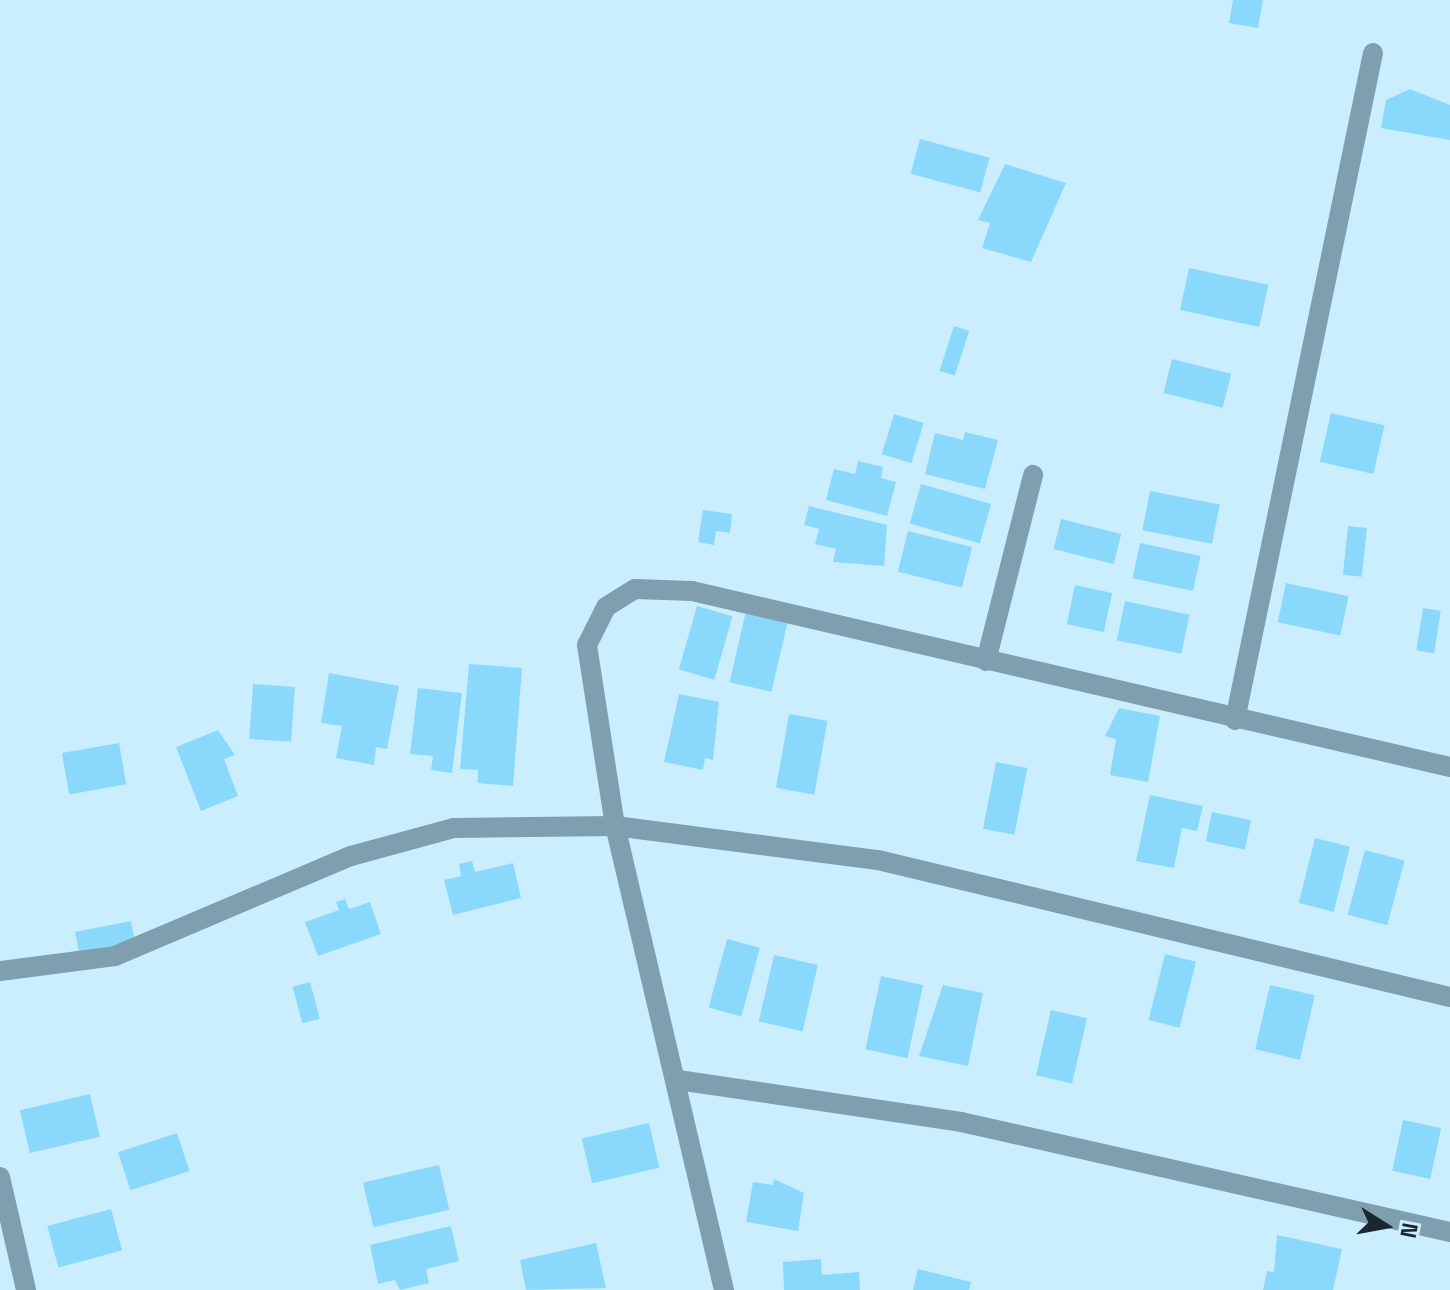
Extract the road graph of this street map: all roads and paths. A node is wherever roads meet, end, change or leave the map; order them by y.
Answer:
1 (1373, 53) dead end
2 (1033, 475) dead end
3 (986, 661) junction
4 (1235, 720) junction
5 (1450, 767) edge
6 (615, 826) junction
7 (0, 971) edge
8 (1450, 997) edge
9 (678, 1080) junction
10 (0, 1177) edge
11 (1450, 1232) edge
12 (26, 1290) edge
13 (724, 1290) edge

1 - 4 street
2 - 3 street
3 - 4 street
3 - 6 street
4 - 5 street
6 - 7 street
6 - 8 street
6 - 9 street
9 - 11 street
9 - 13 street
10 - 12 street

